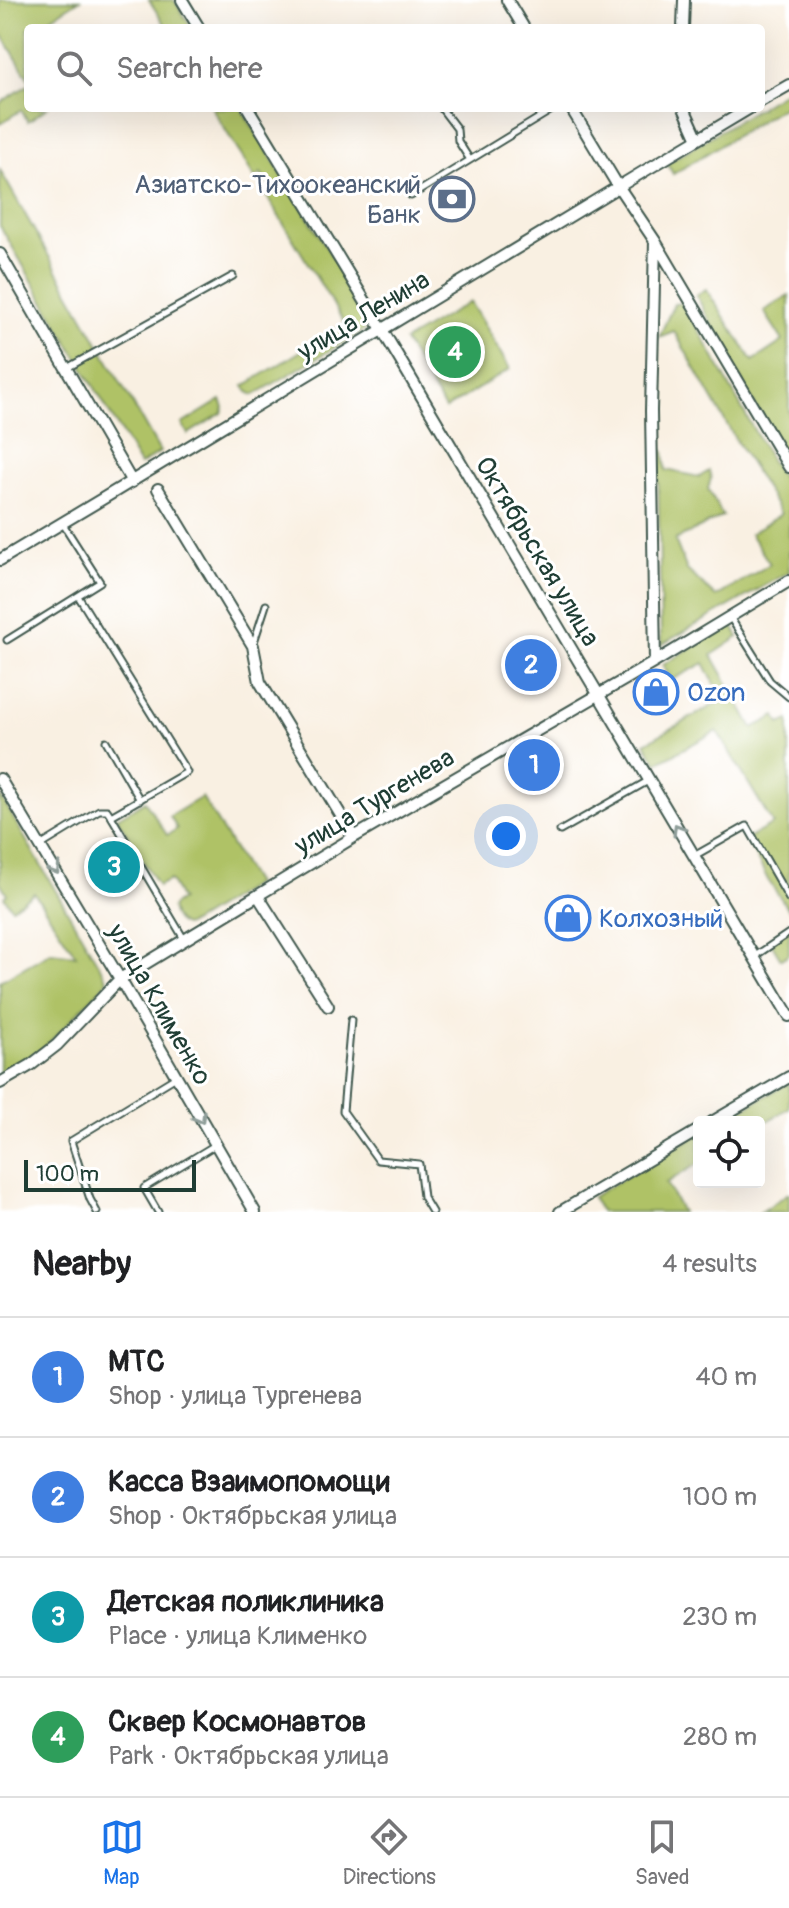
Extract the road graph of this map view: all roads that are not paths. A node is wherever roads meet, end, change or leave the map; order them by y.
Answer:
1 (182, 0) edge
2 (507, 0) edge
3 (684, 0) edge
4 (197, 24) edge
5 (522, 24) edge
6 (683, 24) edge
7 (789, 85) edge
8 (765, 99) edge
9 (250, 112) edge
10 (444, 112) edge
11 (548, 112) edge
12 (573, 112) edge
13 (686, 112) edge
14 (743, 112) edge
15 (698, 139) junction
16 (470, 160) junction
17 (618, 186) junction
18 (411, 196) dead end
19 (655, 241) junction
20 (0, 254) edge
21 (233, 276) dead end
22 (381, 330) junction
23 (66, 368) junction
24 (789, 467) edge
25 (132, 482) junction
26 (158, 489) dead end
27 (63, 523) junction
28 (0, 560) edge
29 (789, 581) edge
30 (78, 596) junction
31 (266, 605) dead end
32 (730, 617) junction
33 (7, 640) dead end
34 (253, 646) junction
35 (655, 662) junction
36 (598, 695) junction
37 (789, 697) edge
38 (106, 741) dead end
39 (649, 780) junction
40 (1, 783) edge
41 (140, 800) junction
42 (111, 816) junction
43 (560, 831) dead end
44 (354, 837) junction
45 (40, 846) junction
46 (694, 856) junction
47 (258, 896) junction
48 (789, 899) edge
49 (789, 933) edge
50 (185, 940) junction
51 (754, 957) junction
52 (120, 979) junction
53 (328, 1006) dead end
54 (789, 1016) edge
55 (351, 1020) dead end
56 (176, 1076) junction
57 (789, 1077) edge
58 (0, 1083) edge
59 (722, 1116) edge
60 (693, 1133) edge
61 (216, 1145) junction
62 (577, 1201) junction
63 (97, 1212) edge
64 (158, 1212) edge
65 (255, 1212) edge
66 (432, 1212) edge
67 (560, 1212) edge
68 (583, 1212) edge

1 - 4 street
2 - 5 street
3 - 6 street
7 - 8 street
9 - 22 street, Октябрьская улица
10 - 16 lane
11 - 16 lane
12 - 17 street
13 - 15 street
14 - 15 street, улица Ленина
15 - 17 street, улица Ленина
16 - 18 lane
17 - 19 street
17 - 22 street, улица Ленина
19 - 24 street
19 - 35 street
20 - 23 street
21 - 23 lane
22 - 25 street, улица Ленина
22 - 36 street, Октябрьская улица
23 - 25 street
25 - 27 street, улица Ленина
26 - 34 street
27 - 28 street, улица Ленина
27 - 30 lane
29 - 32 street, улица Тургенева
30 - 33 lane
30 - 41 lane
31 - 34 lane
32 - 35 street, улица Тургенева
32 - 37 lane
34 - 44 street
35 - 36 street, улица Тургенева
36 - 39 street, Октябрьская улица
36 - 44 street, улица Тургенева
38 - 41 lane
39 - 43 lane
46 -> 39 street, Октябрьская улица
40 - 45 street, улица Клименко
41 - 42 lane
42 - 45 lane
42 - 50 lane
44 - 47 street, улица Тургенева
45 -> 52 street, улица Клименко
46 - 48 lane
46 - 51 street, Октябрьская улица
47 - 50 street, улица Тургенева
47 - 53 street
49 - 51 lane
50 - 52 street, улица Тургенева
51 - 54 street, Октябрьская улица
52 - 56 street, улица Клименко
52 - 58 street, улица Тургенева
55 - 66 lane
56 -> 61 street, улица Клименко
56 - 63 lane
57 - 59 street
60 - 62 street
61 - 64 lane
61 - 65 street, улица Клименко
62 - 67 street
62 - 68 street

